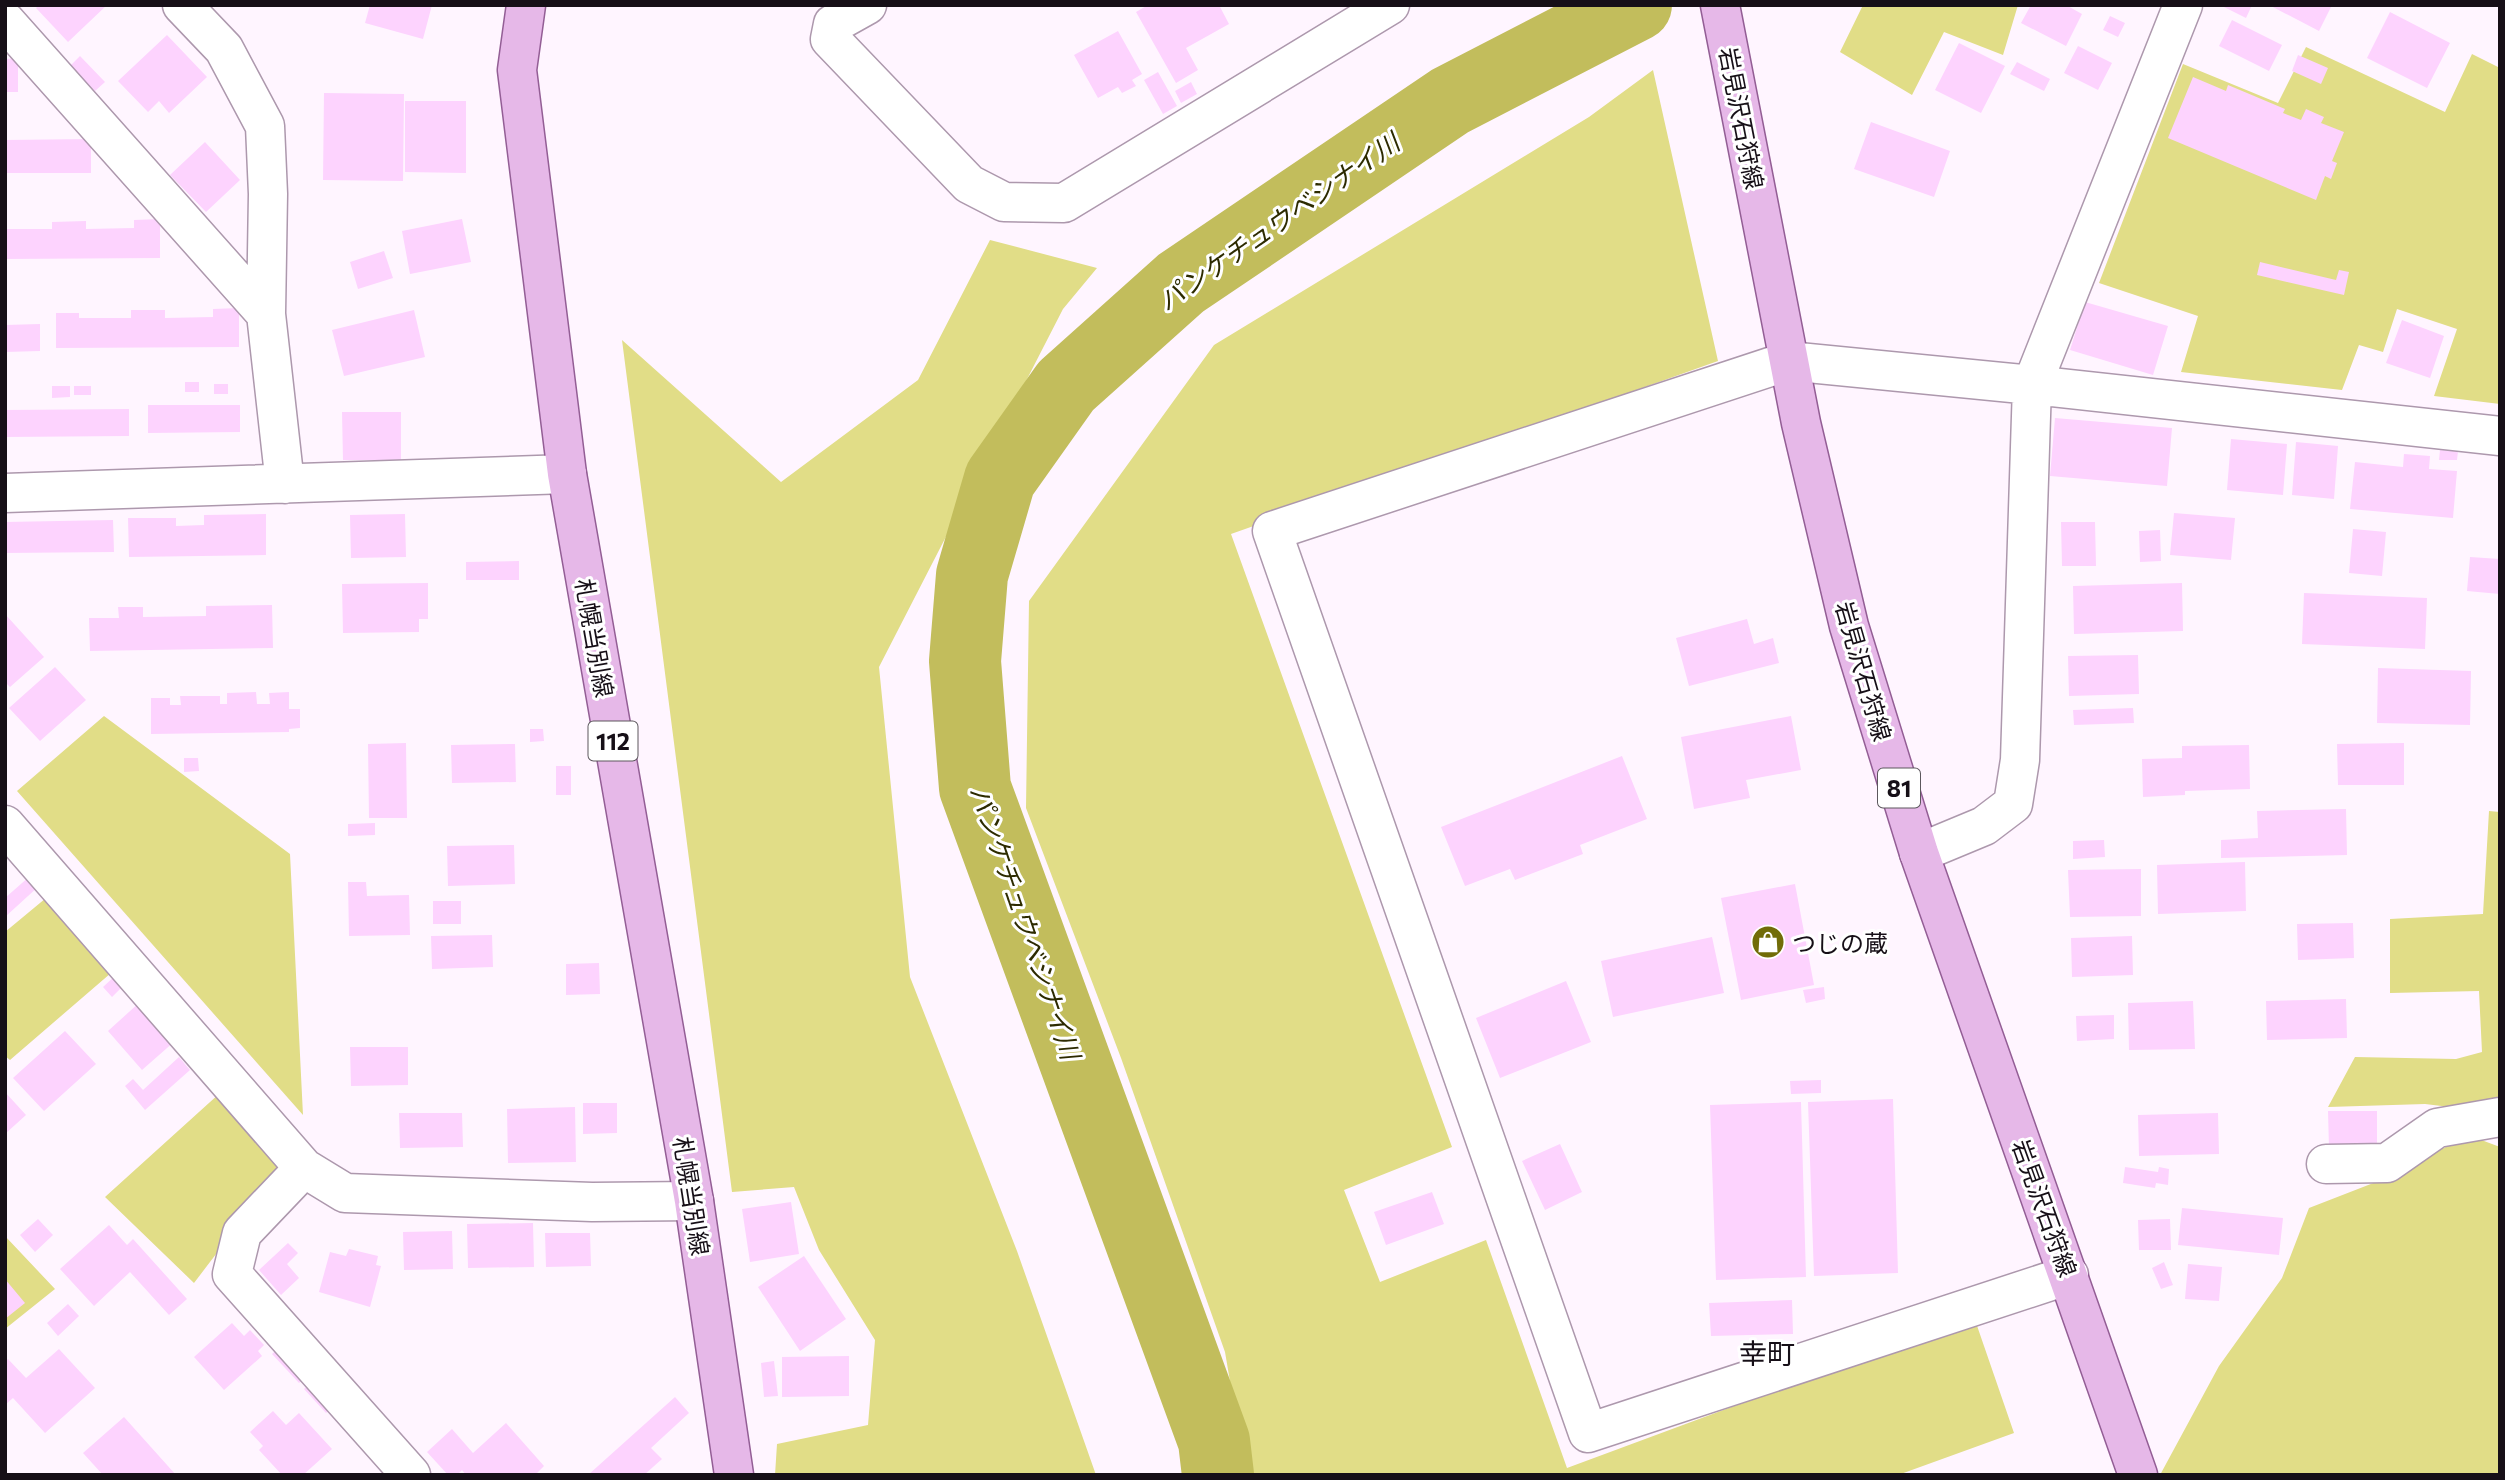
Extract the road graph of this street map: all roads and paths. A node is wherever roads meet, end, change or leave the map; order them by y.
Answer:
1 (182, 5) edge
2 (526, 5) edge
3 (867, 5) edge
4 (1390, 5) edge
5 (1720, 5) edge
6 (2183, 5) edge
7 (5, 21) edge
8 (266, 314) junction
9 (1788, 361) junction
10 (2032, 385) junction
11 (2500, 436) edge
12 (567, 474) junction
13 (285, 484) junction
14 (5, 493) edge
15 (5, 825) edge
16 (1919, 853) junction
17 (2500, 1117) edge
18 (2326, 1164) dead end
19 (304, 1168) junction
20 (694, 1201) junction
21 (2069, 1275) junction
22 (411, 1475) edge
23 (734, 1475) edge
24 (2138, 1475) edge

1 - 8 street
2 - 12 main road, 札幌当別線 / 112
3 - 4 street
5 - 9 main road, 岩見沢石狩線 / 81
6 - 10 street
7 - 8 street
8 - 13 street
9 - 10 street
9 - 16 main road, 岩見沢石狩線 / 81
9 - 21 street
10 - 11 street
10 - 16 street
12 - 13 street
12 - 20 main road, 札幌当別線 / 112
13 - 14 street
15 - 19 street
16 - 21 main road, 岩見沢石狩線 / 81
17 - 18 street
19 - 20 street
19 - 22 street
20 - 23 main road, 札幌当別線 / 112
21 - 24 main road, 岩見沢石狩線 / 81

